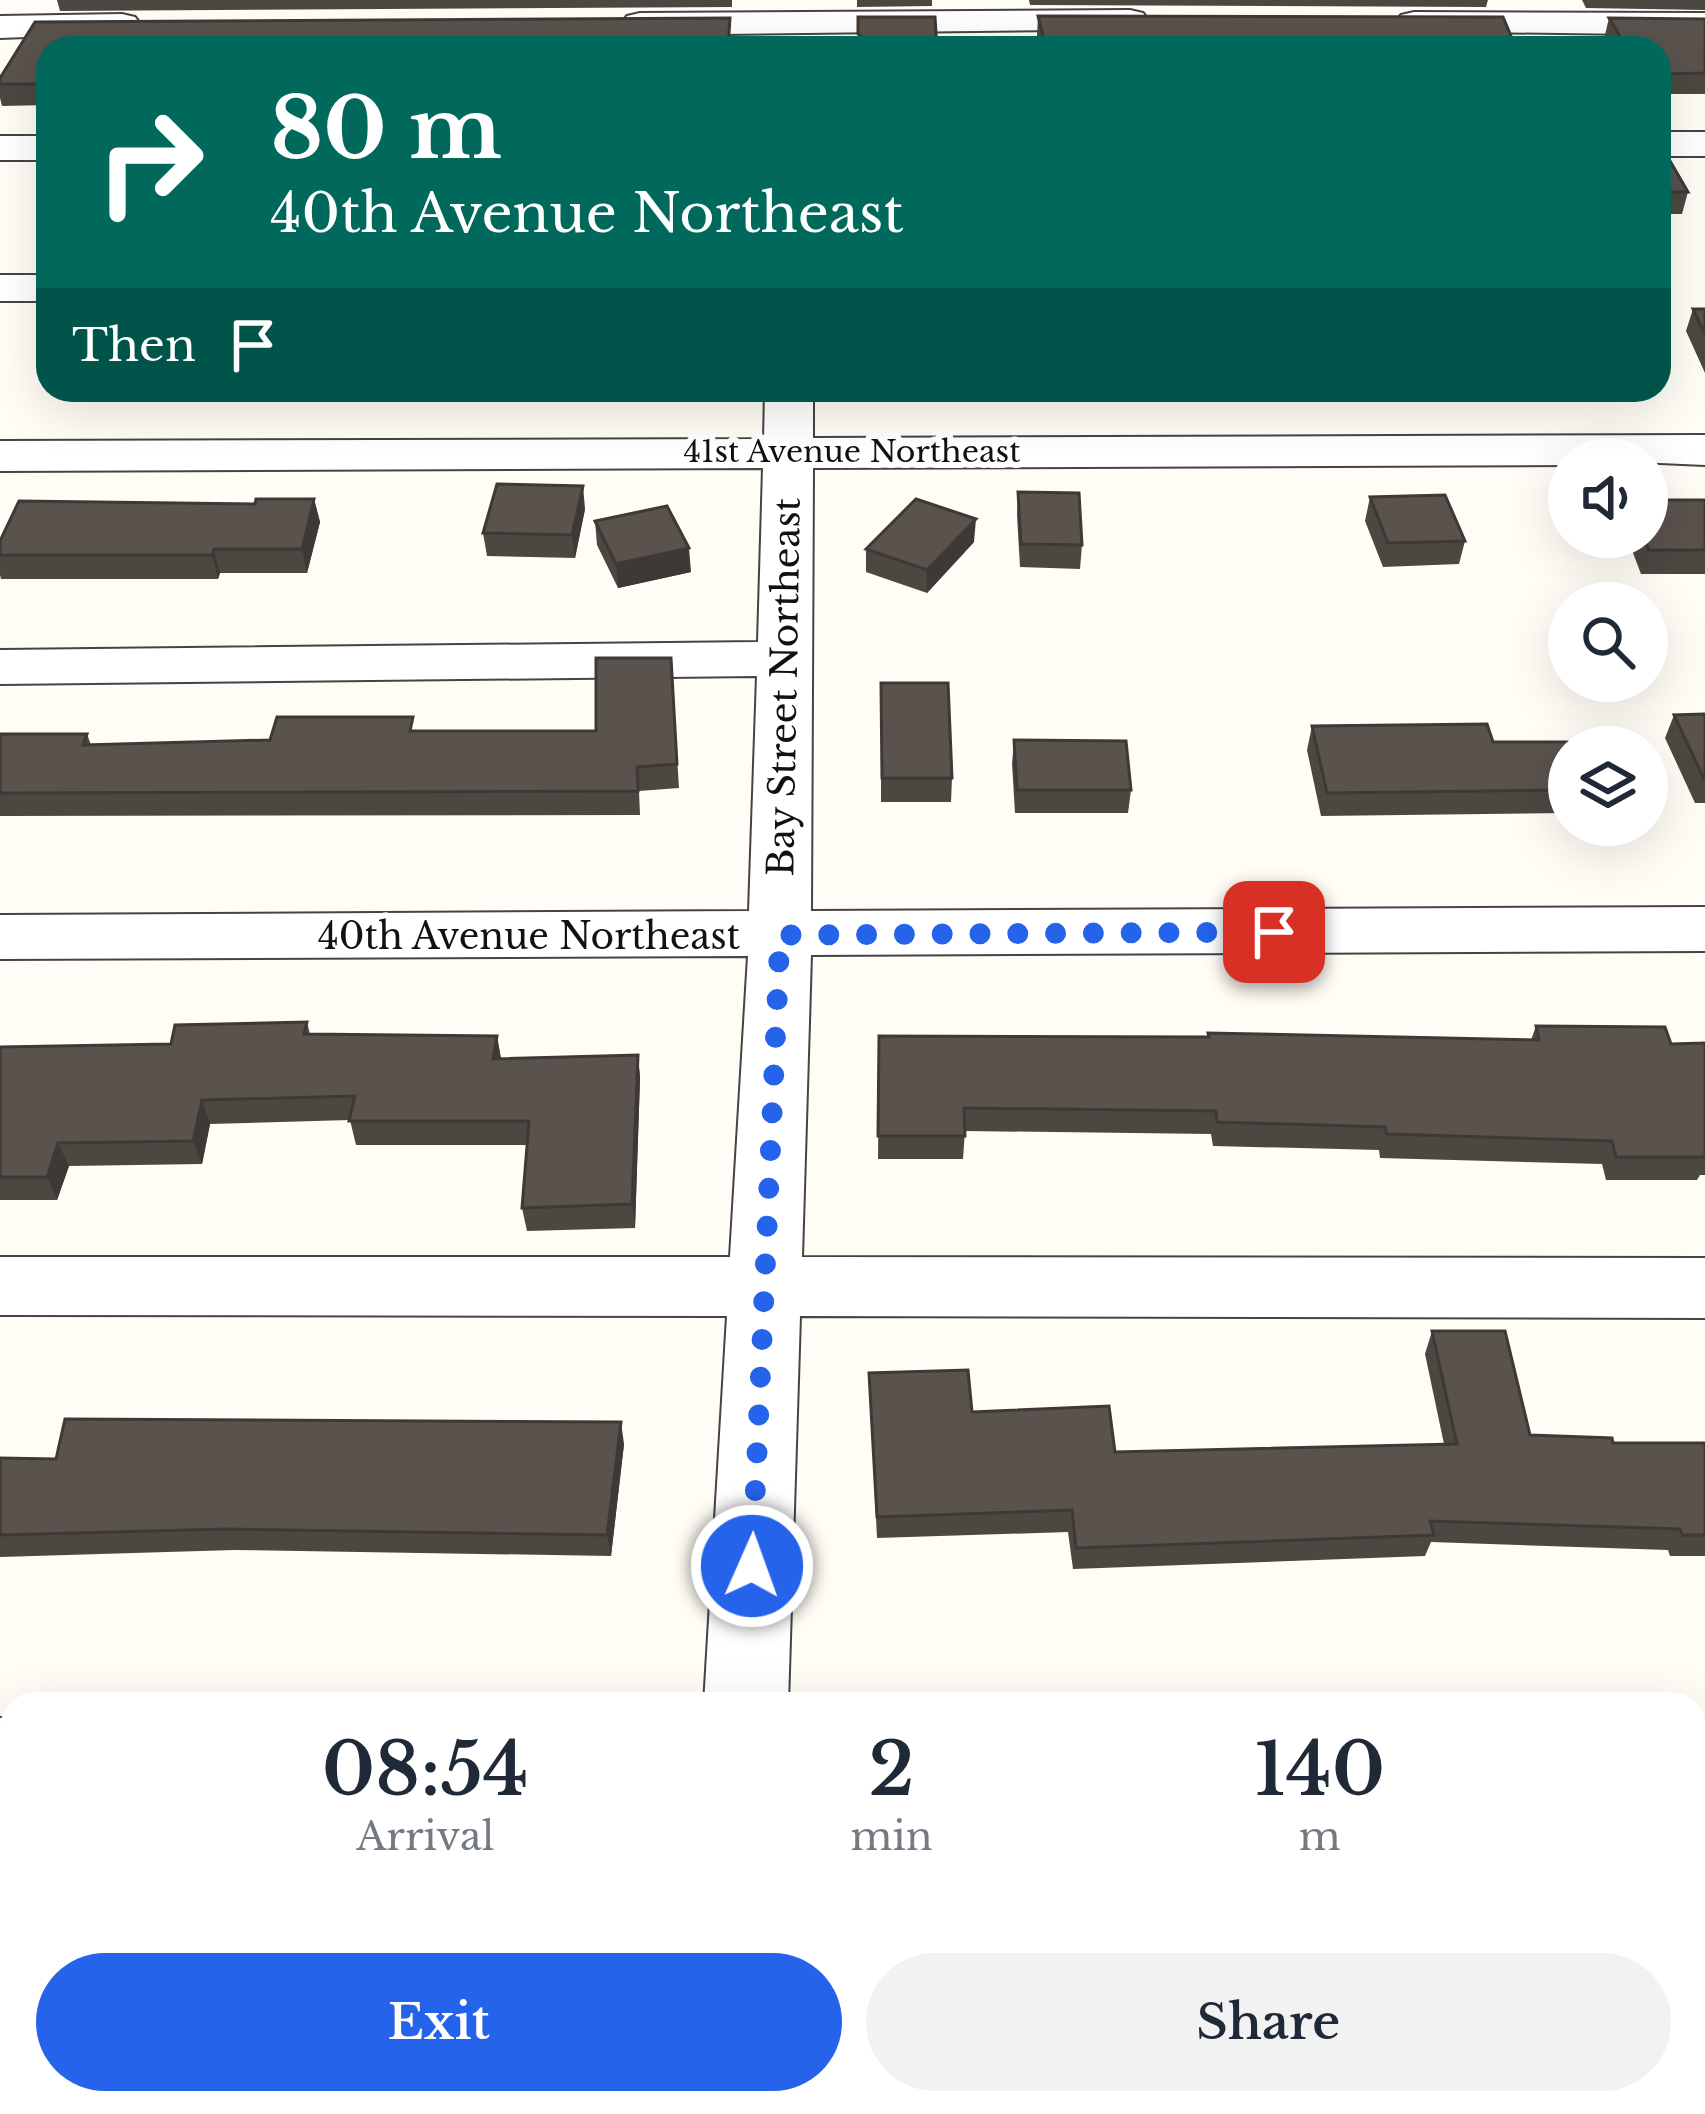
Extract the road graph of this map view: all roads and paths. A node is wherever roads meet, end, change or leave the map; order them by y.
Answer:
1 (1177, 20) edge
2 (1386, 22) edge
3 (165, 24) edge
4 (614, 24) edge
5 (800, 24) edge
6 (1705, 24) edge
7 (0, 26) edge
8 (1671, 144) edge
9 (1705, 144) edge
10 (0, 148) edge
11 (36, 148) edge
12 (0, 288) edge
13 (36, 288) edge
14 (789, 402) edge
15 (1705, 450) edge
16 (787, 452) junction
17 (0, 456) edge
18 (785, 659) junction
19 (0, 667) edge
20 (1705, 929) edge
21 (780, 935) junction
22 (0, 937) edge
23 (0, 1286) edge
24 (1705, 1288) edge
25 (764, 1289) junction
26 (747, 1692) edge

1 - 5 street
2 - 6 street
3 - 7 street
4 - 5 street
8 - 9 street
10 - 11 street
12 - 13 street
14 - 16 street, Bay Street Northeast
15 - 16 street, 41st Avenue Northeast
16 - 17 street, 41st Avenue Northeast
16 - 18 street, Bay Street Northeast
18 - 19 street
18 - 21 street, Bay Street Northeast
20 - 21 street, 40th Avenue Northeast
21 - 22 street, 40th Avenue Northeast
21 - 25 street, Bay Street Northeast
23 - 25 street
24 - 25 street
25 - 26 street, Bay Street Northeast

